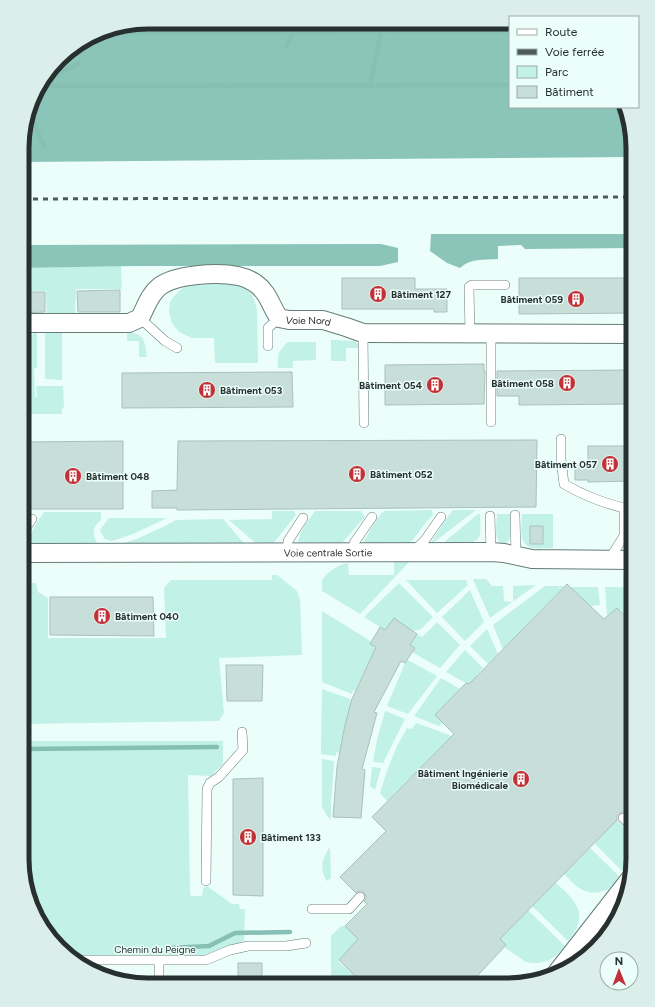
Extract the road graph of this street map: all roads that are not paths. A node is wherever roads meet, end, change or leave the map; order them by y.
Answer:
1 (506, 285) dead end
2 (140, 318) junction
3 (279, 318) junction
4 (29, 323) edge
5 (363, 333) junction
6 (470, 334) junction
7 (491, 334) junction
8 (626, 334) edge
9 (268, 346) dead end
10 (177, 348) dead end
11 (491, 422) dead end
12 (364, 423) dead end
13 (561, 439) dead end
14 (626, 508) edge
15 (515, 515) dead end
16 (490, 516) dead end
17 (372, 517) dead end
18 (441, 517) dead end
19 (303, 518) dead end
20 (32, 519) dead end
21 (626, 522) edge
22 (29, 523) edge
23 (413, 552) junction
24 (491, 552) junction
25 (29, 553) edge
26 (287, 553) junction
27 (355, 553) junction
28 (516, 556) junction
29 (609, 560) junction
30 (626, 560) edge
31 (242, 732) dead end
32 (623, 818) dead end
33 (626, 821) edge
34 (206, 881) dead end
35 (622, 889) edge
36 (360, 897) dead end
37 (312, 908) dead end
38 (306, 943) dead end
39 (86, 960) edge
40 (159, 960) junction
41 (565, 963) edge
42 (159, 978) edge

1 - 6 lane
2 - 3 street, Voie Nord
2 - 4 street
2 - 10 lane
3 - 5 street, Voie Nord
3 - 9 lane
5 - 6 street, Voie Nord
5 - 12 lane
6 - 7 street, Voie Nord
7 - 8 street, Voie Nord
7 - 11 lane
13 - 14 lane
15 - 28 lane
16 - 24 lane
17 - 27 lane
18 - 23 lane
19 - 26 lane
20 - 22 lane
21 - 29 lane
23 - 24 street, Voie centrale Sortie
23 - 27 street, Voie centrale Sortie
24 - 28 street, Voie centrale Sortie
25 - 26 street, Voie centrale Sortie
26 - 27 street, Voie centrale Sortie
28 - 29 street, Voie centrale Sortie
29 - 30 street, Voie centrale Sortie
31 - 34 lane
32 - 33 lane
35 - 41 street
36 - 37 lane
38 - 40 lane, Chemin du Peigne
39 - 40 lane, Chemin du Peigne
40 - 42 lane

